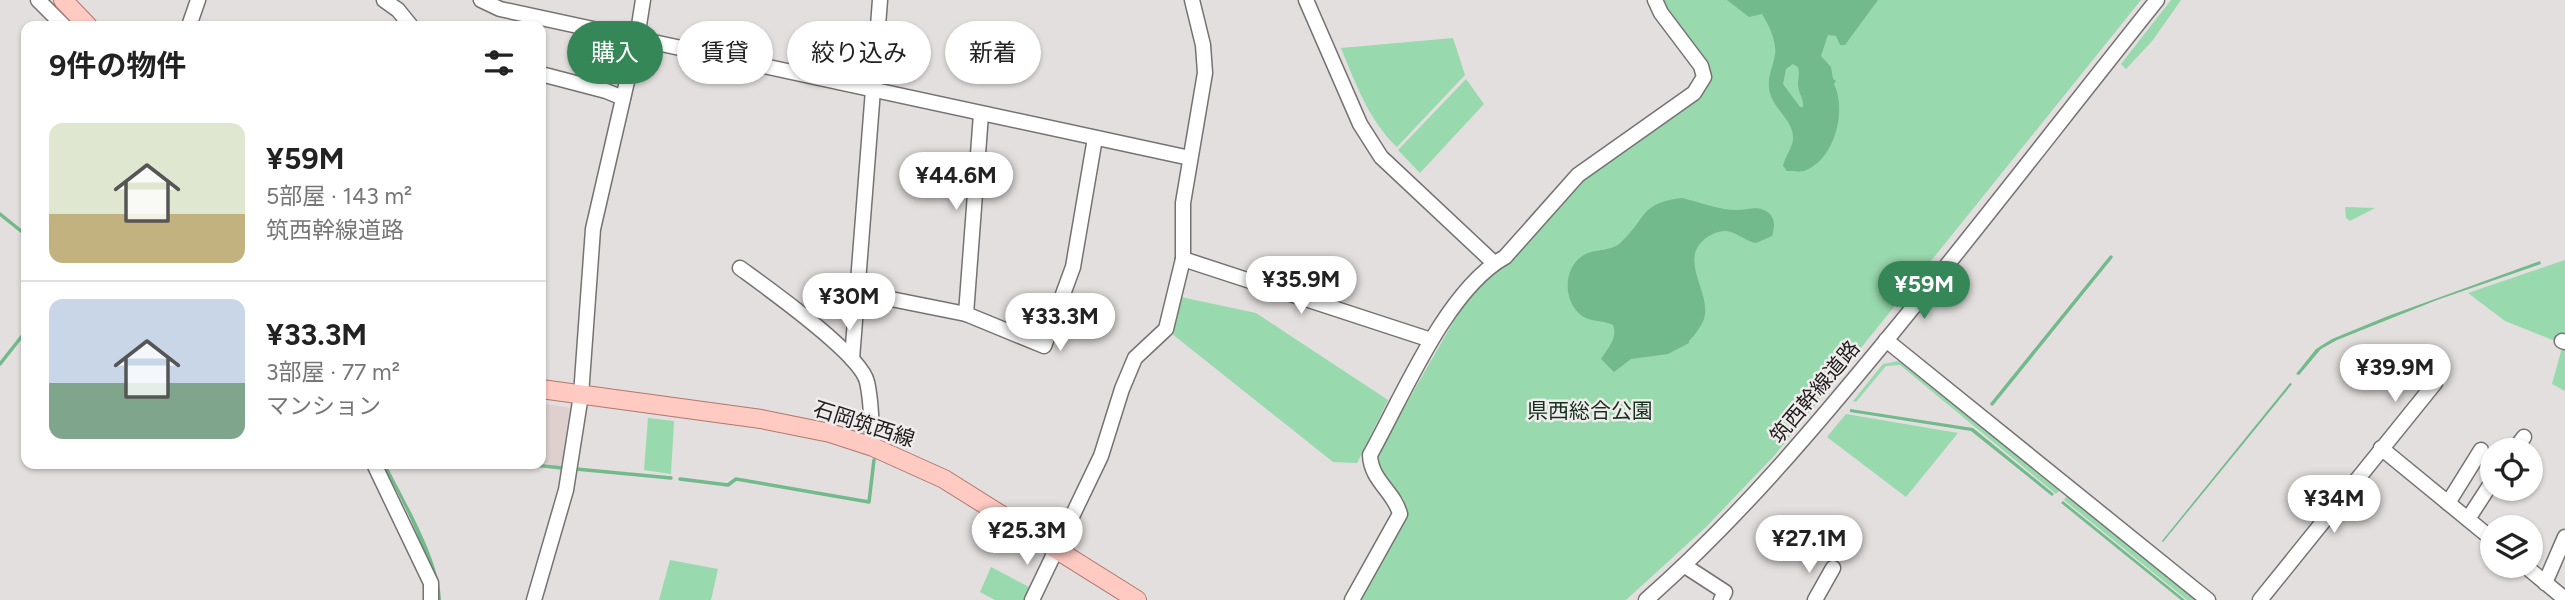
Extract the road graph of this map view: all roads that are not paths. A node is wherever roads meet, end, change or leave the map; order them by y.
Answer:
1 (38, 0) edge
2 (198, 0) edge
3 (383, 0) edge
4 (481, 0) edge
5 (643, 0) edge
6 (880, 0) edge
7 (1192, 0) edge
8 (1306, 0) edge
9 (1655, 0) edge
10 (2157, 0) edge
11 (66, 1) edge
12 (401, 5) edge
13 (59, 21) edge
14 (81, 21) edge
15 (191, 21) edge
16 (409, 21) edge
17 (639, 21) edge
18 (567, 23) edge
19 (663, 44) edge
20 (546, 75) edge
21 (626, 84) edge
22 (873, 90) junction
23 (623, 98) junction
24 (981, 114) junction
25 (1095, 138) junction
26 (1191, 159) junction
27 (1183, 258) junction
28 (1494, 263) junction
29 (740, 268) dead end
30 (856, 292) junction
31 (966, 314) junction
32 (1431, 340) junction
33 (1886, 340) junction
34 (852, 359) junction
35 (2435, 383) dead end
36 (546, 390) edge
37 (580, 395) junction
38 (873, 447) junction
39 (2381, 448) junction
40 (2480, 452) edge
41 (375, 469) edge
42 (2480, 500) edge
43 (2448, 503) junction
44 (2468, 519) junction
45 (2480, 529) edge
46 (2565, 537) edge
47 (1055, 549) junction
48 (1685, 566) junction
49 (1833, 568) dead end
50 (2539, 578) edge
51 (2545, 583) junction
52 (2565, 598) edge
53 (431, 600) edge
54 (534, 600) edge
55 (1032, 600) edge
56 (1137, 600) edge
57 (1352, 600) edge
58 (1646, 600) edge
59 (1721, 600) edge
60 (1815, 600) edge
61 (2208, 600) edge
62 (2260, 600) edge

1 - 13 street
2 - 15 street
3 - 12 street
4 - 18 street
5 - 17 street
6 - 22 street
7 - 26 street
8 - 28 street
9 - 28 street
10 - 33 street, 筑西幹線道路
11 - 14 main road
12 - 16 street
19 - 22 street
20 - 23 street
21 - 23 street
22 - 24 street
22 - 30 street
23 - 37 street
24 - 25 street
24 - 31 street
25 - 26 street
25 - 31 street
26 - 27 street
27 - 32 street
27 - 47 street
28 - 32 street
29 - 34 street
30 - 31 street
30 - 34 street
32 - 57 street
33 - 48 street, 筑西幹線道路
33 - 61 street
34 - 38 street
35 - 39 street
36 - 37 main road, 石岡筑西線
37 - 38 main road, 石岡筑西線
37 - 54 street
38 - 47 main road, 石岡筑西線
39 - 43 street
39 - 62 street
40 - 43 street
41 - 53 street
42 - 44 street
43 - 44 street
44 - 45 street
46 - 51 street
47 - 55 street
47 - 56 main road, 石岡筑西線
48 - 58 street, 筑西幹線道路
48 - 59 street
49 - 60 street
50 - 51 street
51 - 52 street

